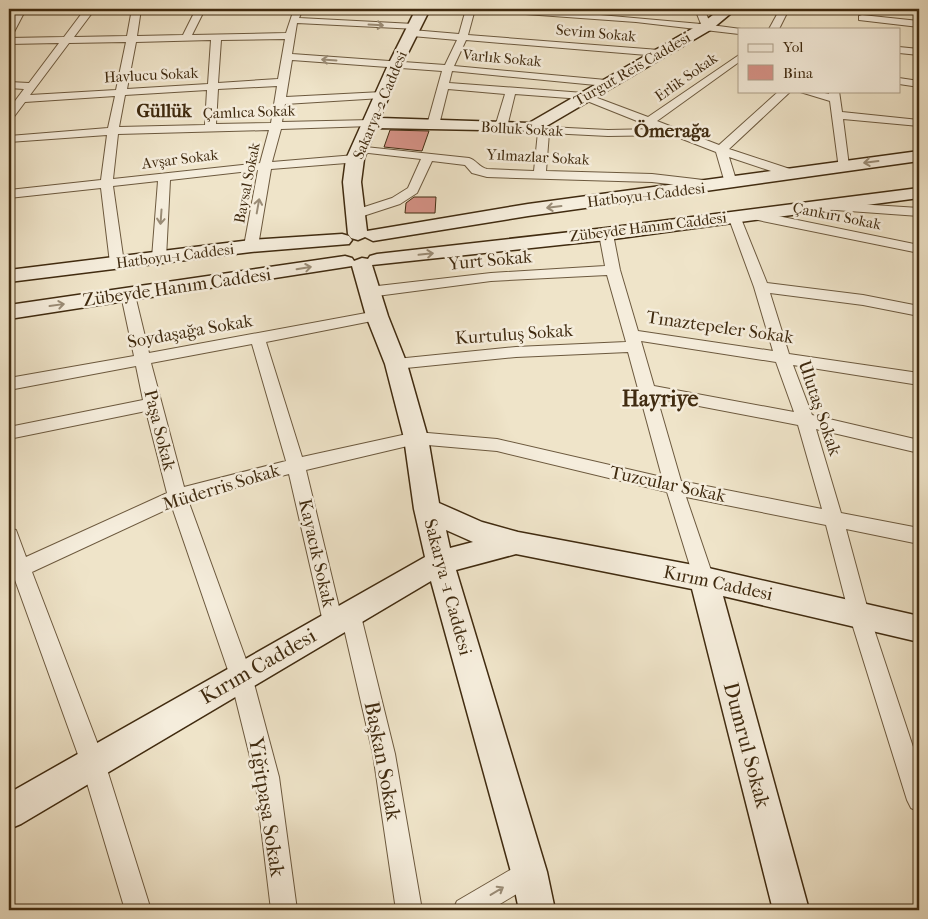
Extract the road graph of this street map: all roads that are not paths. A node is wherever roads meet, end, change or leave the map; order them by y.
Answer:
1 (21, 9) edge
2 (90, 9) edge
3 (136, 9) edge
4 (200, 9) edge
5 (298, 9) edge
6 (423, 9) edge
7 (471, 9) edge
8 (499, 9) edge
9 (633, 9) edge
10 (700, 9) edge
11 (730, 9) edge
12 (784, 9) edge
13 (895, 9) edge
14 (862, 14) edge
15 (636, 19) junction
16 (293, 20) junction
17 (894, 21) junction
18 (919, 24) edge
19 (707, 26) junction
20 (774, 28) edge
21 (860, 28) edge
22 (413, 30) junction
23 (738, 31) edge
24 (9, 32) edge
25 (290, 36) junction
26 (464, 37) junction
27 (186, 38) junction
28 (133, 39) junction
29 (216, 39) junction
30 (9, 41) edge
31 (64, 41) junction
32 (900, 50) edge
33 (919, 52) edge
34 (658, 53) junction
35 (286, 57) junction
36 (738, 59) edge
37 (395, 65) junction
38 (448, 68) junction
39 (900, 81) edge
40 (283, 82) junction
41 (606, 83) junction
42 (919, 84) edge
43 (9, 85) edge
44 (30, 86) junction
45 (212, 86) junction
46 (444, 86) junction
47 (120, 91) junction
48 (511, 91) junction
49 (785, 92) edge
50 (810, 92) edge
51 (835, 95) edge
52 (382, 96) junction
53 (584, 96) junction
54 (21, 99) junction
55 (280, 101) junction
56 (838, 115) junction
57 (9, 116) edge
58 (650, 121) junction
59 (371, 123) junction
60 (919, 123) edge
61 (276, 125) junction
62 (432, 125) junction
63 (501, 127) junction
64 (210, 128) junction
65 (538, 128) junction
66 (114, 131) junction
67 (674, 132) junction
68 (9, 139) edge
69 (721, 150) junction
70 (357, 153) junction
71 (428, 156) junction
72 (919, 156) edge
73 (265, 166) junction
74 (843, 166) junction
75 (789, 173) junction
76 (540, 174) junction
77 (164, 178) junction
78 (107, 184) junction
79 (725, 184) junction
80 (919, 193) edge
81 (9, 194) edge
82 (823, 205) junction
83 (919, 212) edge
84 (354, 215) junction
85 (741, 215) junction
86 (606, 234) junction
87 (358, 236) junction
88 (251, 246) junction
89 (919, 249) edge
90 (158, 258) junction
91 (362, 262) junction
92 (117, 263) junction
93 (614, 270) junction
94 (9, 276) edge
95 (762, 287) junction
96 (128, 295) junction
97 (373, 304) junction
98 (919, 311) edge
99 (9, 312) edge
100 (258, 340) junction
101 (634, 341) junction
102 (782, 356) junction
103 (143, 360) junction
104 (396, 364) junction
105 (919, 379) edge
106 (9, 384) edge
107 (649, 391) junction
108 (152, 404) junction
109 (804, 420) junction
110 (9, 433) edge
111 (416, 438) junction
112 (919, 446) edge
113 (296, 465) junction
114 (674, 487) junction
115 (177, 496) junction
116 (427, 509) junction
117 (834, 519) junction
118 (9, 536) edge
119 (919, 536) edge
120 (516, 543) junction
121 (440, 562) junction
122 (14, 572) edge
123 (704, 579) junction
124 (859, 614) junction
125 (342, 617) junction
126 (919, 629) edge
127 (241, 676) junction
128 (93, 763) junction
129 (919, 783) edge
130 (919, 800) edge
131 (9, 812) edge
132 (529, 872) junction
133 (138, 910) edge
134 (284, 910) edge
135 (409, 910) edge
136 (466, 910) edge
137 (537, 910) edge
138 (791, 910) edge

1 - 24 street
2 - 31 street
3 - 28 street
4 - 27 street
5 - 16 street, Baysal Sokak
6 - 22 main road, Sakarya-2 Caddesi
7 - 26 street
8 - 15 street
9 - 15 street
10 - 19 street
11 - 19 main road, Turgut Reis Caddesi
12 - 20 street
13 - 17 street
14 - 17 street
14 - 21 street
15 - 19 street
16 -> 22 street, Sevim Sokak
16 - 25 street, Baysal Sokak
17 - 18 street
19 - 23 street
19 - 34 main road, Turgut Reis Caddesi
22 - 26 street, Sevim Sokak
22 - 37 main road, Sakarya-2 Caddesi
25 - 29 street
25 - 35 street, Baysal Sokak
26 - 34 street, Sevim Sokak
26 - 38 street
27 - 28 street
27 - 29 street
28 - 31 street
28 - 47 street
29 - 45 street
30 - 31 street
31 - 44 street
32 - 33 street
34 - 41 main road, Turgut Reis Caddesi
37 -> 35 street, Varlık Sokak
35 - 40 street, Baysal Sokak
36 - 58 street, Erlik Sokak
37 - 38 street, Varlık Sokak
37 - 52 main road, Sakarya-2 Caddesi
38 - 41 street, Varlık Sokak
38 - 46 street
39 - 42 street
40 - 45 street, Havlucu Sokak
40 - 55 street, Baysal Sokak
41 - 53 main road, Turgut Reis Caddesi
43 - 44 street
44 - 54 street
45 - 47 street, Havlucu Sokak
45 - 64 street
46 - 48 street
46 - 62 street
47 - 54 street, Havlucu Sokak
47 - 66 street
48 - 53 street
48 - 63 street
49 - 69 street
50 - 51 street
51 - 56 street
52 - 55 street
52 - 59 main road, Sakarya-2 Caddesi
53 - 58 street
53 - 65 main road, Turgut Reis Caddesi
54 - 57 street
55 - 61 street, Baysal Sokak
56 - 60 street
56 - 74 street
58 - 67 street
59 - 61 street, Çamlıca Sokak
59 - 62 main road, Bolluk Sokak
59 - 70 main road, Sakarya-2 Caddesi
61 - 64 street, Çamlıca Sokak
61 - 73 street, Baysal Sokak
62 - 63 main road, Bolluk Sokak
63 - 65 main road, Bolluk Sokak
64 - 66 street, Çamlıca Sokak
65 - 67 street, Bolluk Sokak
65 - 76 street
66 - 68 street, Çamlıca Sokak
66 - 78 street
67 - 69 street
69 - 75 street
69 - 79 street
70 - 71 street, Yılmazlar Sokak
70 - 73 street, Avşar Sokak
70 - 84 main road, Sakarya-2 Caddesi
71 - 76 street, Yılmazlar Sokak
71 - 84 street
72 -> 74 main road, Hatboyu-1 Caddesi
73 - 77 street, Avşar Sokak
88 -> 73 street, Baysal Sokak
74 - 75 main road, Hatboyu-1 Caddesi
75 - 79 main road, Hatboyu-1 Caddesi
76 - 79 street, Yılmazlar Sokak
77 - 78 street, Avşar Sokak
77 -> 90 street
78 - 81 street, Avşar Sokak
78 - 92 street
79 -> 87 main road, Hatboyu-1 Caddesi
80 - 82 main road, Zübeyde Hanım Caddesi
82 - 83 street
82 - 85 main road, Zübeyde Hanım Caddesi
84 - 87 main road, Sakarya-2 Caddesi
85 - 86 main road, Zübeyde Hanım Caddesi
85 - 89 street, Çankırı Sokak
85 - 95 street, Ulutaş Sokak
91 -> 86 main road, Zübeyde Hanım Caddesi
86 - 93 street
87 - 88 main road, Hatboyu-1 Caddesi
87 - 91 main road, Sakarya -1 Caddesi
87 - 91 main road, Sakarya -1 Caddesi
88 - 90 main road, Hatboyu-1 Caddesi
90 - 92 main road, Hatboyu-1 Caddesi
96 -> 91 main road, Zübeyde Hanım Caddesi
91 - 97 main road, Sakarya -1 Caddesi
92 - 94 main road, Hatboyu-1 Caddesi
93 - 97 street, Yurt Sokak
93 - 101 street
95 - 98 street
95 - 102 street, Ulutaş Sokak
99 -> 96 main road, Zübeyde Hanım Caddesi
96 - 103 street, Paşa Sokak
97 - 100 street, Soydaşağa Sokak
97 - 104 main road, Sakarya -1 Caddesi
100 - 103 street, Soydaşağa Sokak
100 - 113 street, Kayacık Sokak
101 - 102 street, Tınaztepeler Sokak
101 - 104 street, Kurtuluş Sokak
101 - 107 street
102 - 105 street, Tınaztepeler Sokak
102 - 109 street, Ulutaş Sokak
103 - 106 street, Soydaşağa Sokak
103 - 108 street, Paşa Sokak
104 - 111 main road, Sakarya -1 Caddesi
107 - 109 street
107 - 114 street
108 - 110 street
108 - 115 street, Paşa Sokak
109 - 112 street
109 - 117 street, Ulutaş Sokak
111 - 113 street, Müderris Sokak
111 - 114 street, Tuzcular Sokak
111 - 116 main road, Sakarya -1 Caddesi
113 - 115 street, Müderris Sokak
113 - 125 street, Kayacık Sokak
114 - 117 street, Tuzcular Sokak
114 - 123 street
115 - 122 street, Müderris Sokak
115 - 127 street, Paşa Sokak
116 - 120 main road, Kırım Caddesi
116 - 121 main road, Sakarya -1 Caddesi
117 - 119 street, Tuzcular Sokak
117 - 124 street, Ulutaş Sokak
118 - 122 street
120 - 121 main road, Kırım Caddesi
120 - 123 main road, Kırım Caddesi
121 - 125 main road, Kırım Caddesi
121 - 132 main road, Sakarya -1 Caddesi
122 - 128 street
123 - 124 main road, Kırım Caddesi
123 - 138 main road, Dumrul Sokak
124 - 126 main road, Kırım Caddesi
124 - 129 street
124 - 130 street
125 - 127 main road, Kırım Caddesi
125 - 135 street, Başkan Sokak
127 - 128 main road, Kırım Caddesi
127 - 134 street, Yiğitpaşa Sokak
128 - 131 main road, Kırım Caddesi
128 - 133 street
136 -> 132 street
132 - 137 main road, Sakarya -1 Caddesi

